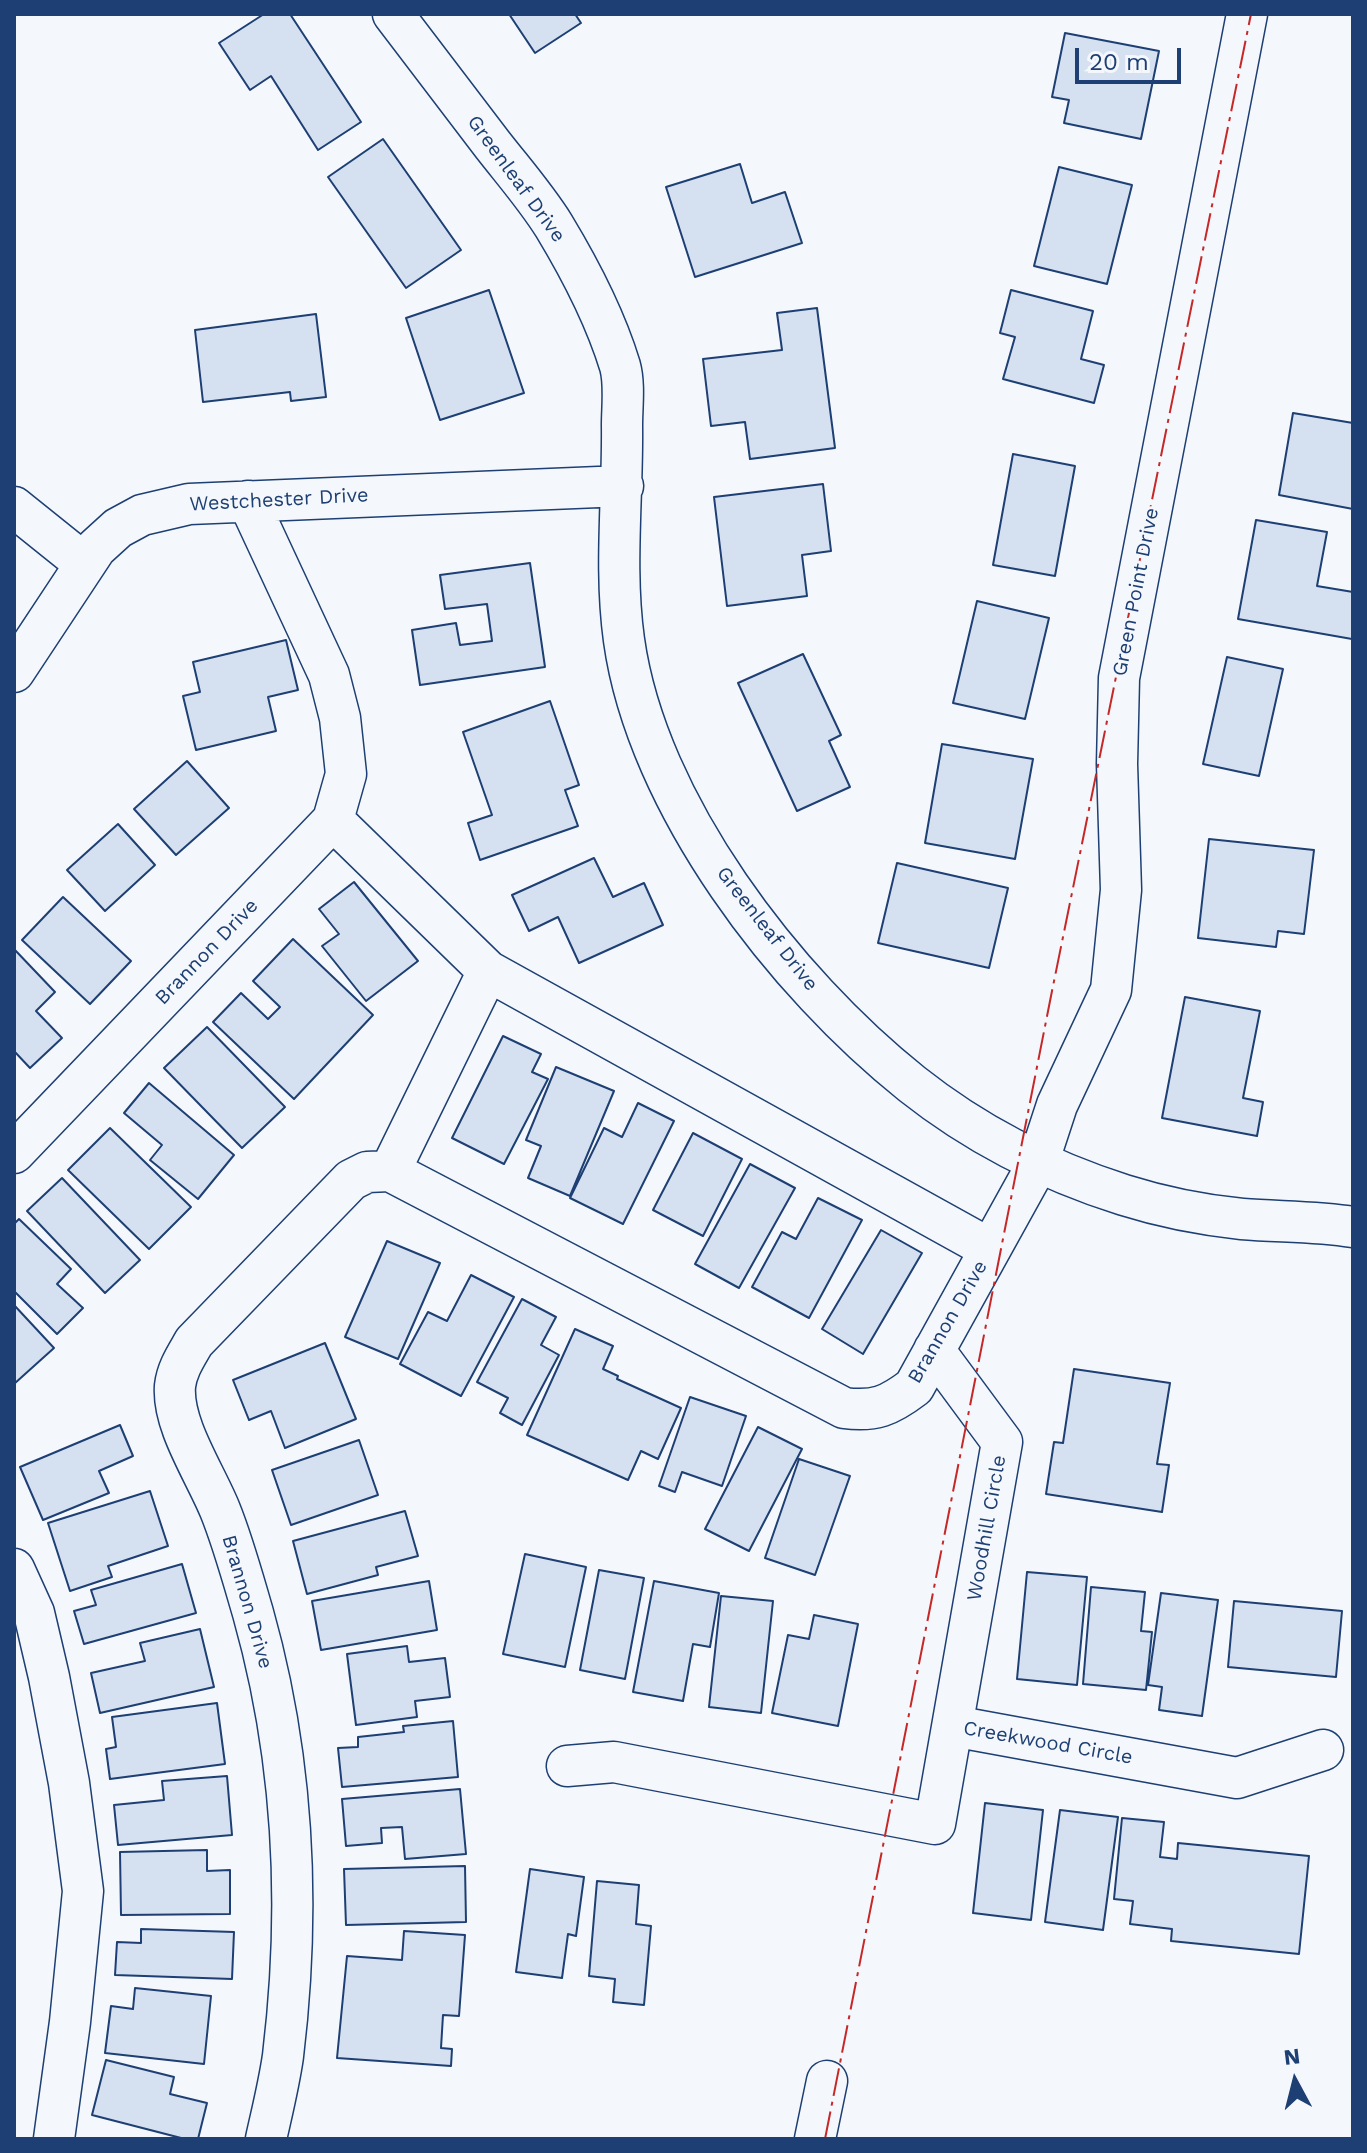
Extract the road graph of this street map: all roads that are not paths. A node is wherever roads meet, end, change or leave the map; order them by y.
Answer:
1 (393, 14) edge
2 (1247, 14) edge
3 (623, 486) junction
4 (248, 501) junction
5 (14, 507) edge
6 (85, 564) junction
7 (14, 672) edge
8 (333, 820) junction
9 (488, 971) junction
10 (14, 1153) edge
11 (1038, 1163) junction
12 (390, 1171) junction
13 (1353, 1227) edge
14 (990, 1249) junction
15 (934, 1350) junction
16 (14, 1569) edge
17 (953, 1726) junction
18 (1323, 1750) dead end
19 (567, 1766) dead end
20 (827, 2081) dead end
21 (54, 2139) edge
22 (266, 2139) edge
23 (815, 2139) edge

1 - 3 street, Greenleaf Drive
2 - 11 street, Green Point Drive
3 - 4 street, Westchester Drive
3 - 11 street, Greenleaf Drive
4 - 6 street, Westchester Drive
4 - 8 street, Brannon Drive
5 - 6 street
6 - 7 street, Westchester Drive
8 - 9 street, Brannon Drive
8 - 10 street, Brannon Drive
9 - 12 street
9 - 14 street, Brannon Drive
11 - 13 street, Greenleaf Drive
11 - 14 street, Brannon Drive
12 - 15 street, Brannon Drive
12 - 22 street, Brannon Drive
14 - 15 street, Brannon Drive
15 - 17 street, Woodhill Circle
16 - 21 street
17 - 18 street, Creekwood Circle
17 - 19 street, Creekwood Circle
20 - 23 street

